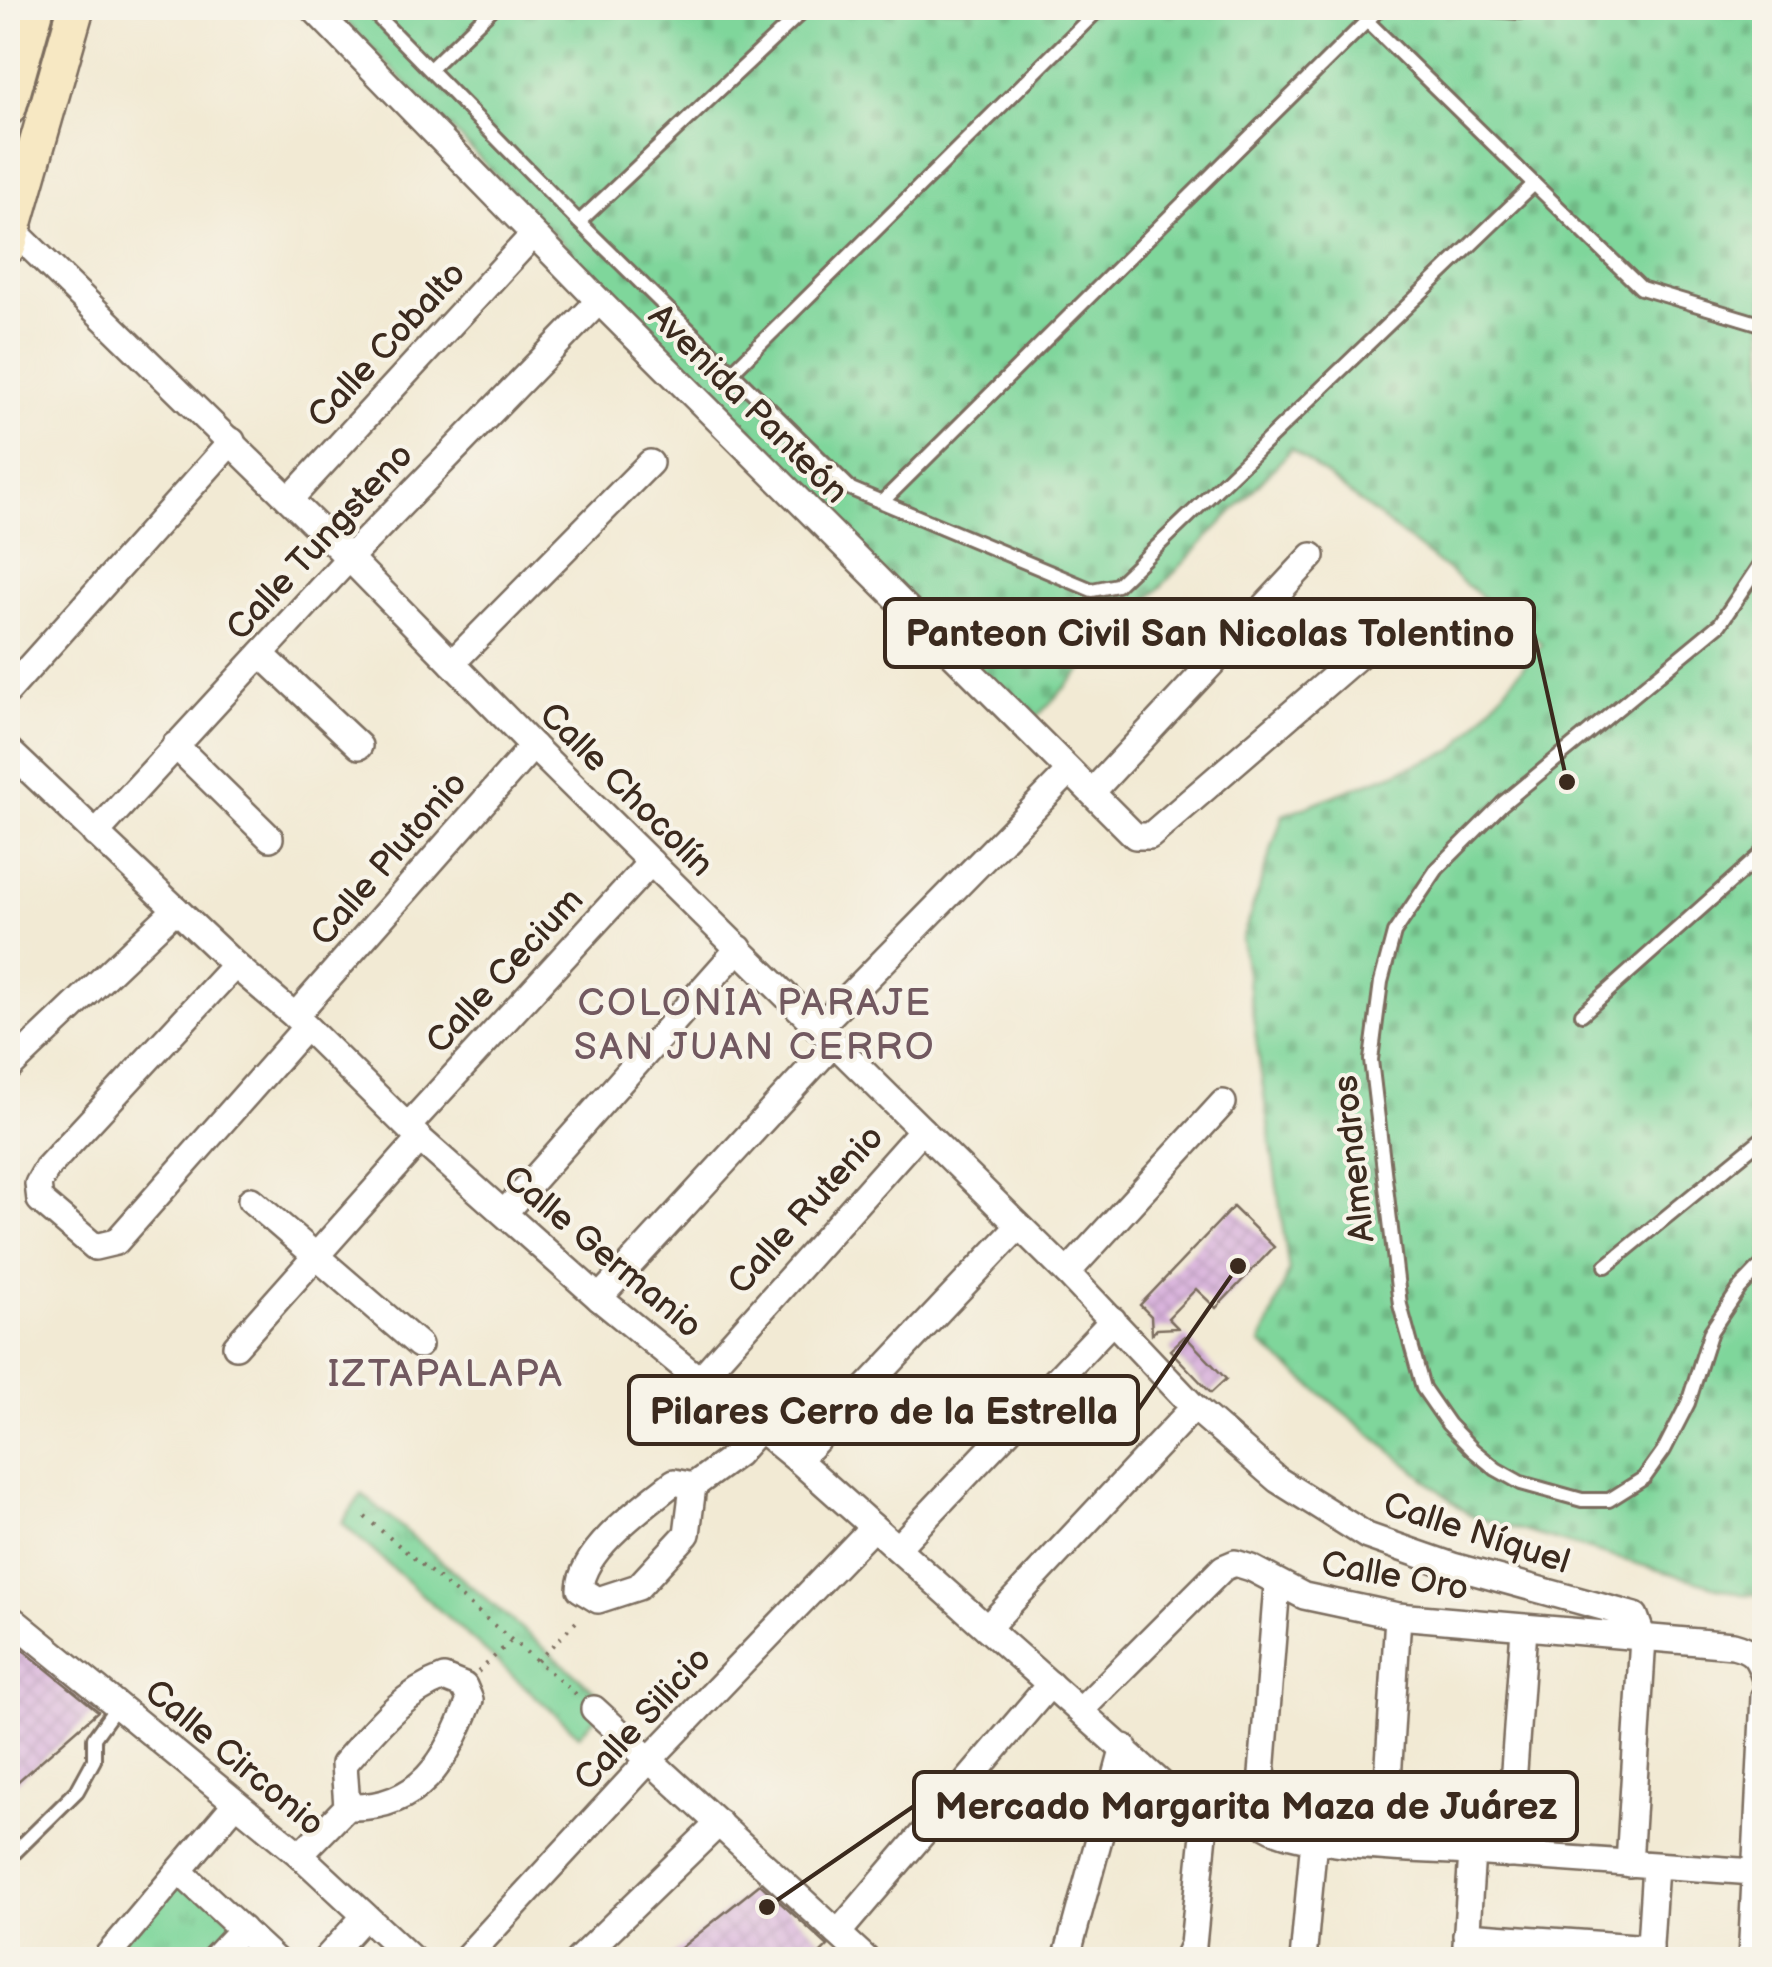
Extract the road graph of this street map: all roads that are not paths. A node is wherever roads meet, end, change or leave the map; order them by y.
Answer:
1 (36, 8) edge
2 (76, 8) edge
3 (313, 8) edge
4 (369, 8) edge
5 (493, 8) edge
6 (806, 8) edge
7 (1100, 8) edge
8 (1380, 8) edge
9 (1455, 8) edge
10 (1531, 8) edge
11 (1366, 21) junction
12 (431, 68) junction
13 (8, 108) edge
14 (1534, 184) junction
15 (579, 222) junction
16 (9, 233) edge
17 (533, 236) junction
18 (598, 301) junction
19 (1764, 325) edge
20 (733, 371) junction
21 (232, 441) junction
22 (650, 463) dead end
23 (290, 499) junction
24 (882, 502) junction
25 (1312, 556) dead end
26 (350, 558) junction
27 (1764, 558) edge
28 (1409, 612) dead end
29 (261, 654) junction
30 (452, 663) junction
31 (8, 691) edge
32 (176, 744) junction
33 (359, 746) dead end
34 (533, 746) junction
35 (8, 750) edge
36 (1068, 773) junction
37 (1093, 791) junction
38 (96, 834) junction
39 (270, 838) dead end
40 (1764, 852) edge
41 (651, 862) junction
42 (176, 909) junction
43 (739, 948) junction
44 (235, 965) junction
45 (1582, 1014) dead end
46 (301, 1022) junction
47 (826, 1036) junction
48 (8, 1069) edge
49 (1223, 1103) dead end
50 (922, 1130) junction
51 (415, 1132) junction
52 (1764, 1136) edge
53 (252, 1200) dead end
54 (504, 1214) junction
55 (1019, 1226) junction
56 (316, 1257) junction
57 (1764, 1263) edge
58 (1606, 1266) dead end
59 (1067, 1273) junction
60 (599, 1298) junction
61 (1113, 1320) junction
62 (420, 1345) dead end
63 (236, 1346) dead end
64 (700, 1378) junction
65 (1194, 1407) junction
66 (760, 1428) junction
67 (798, 1460) junction
68 (693, 1486) junction
69 (873, 1527) junction
70 (897, 1548) junction
71 (1277, 1585) junction
72 (8, 1616) edge
73 (1398, 1616) junction
74 (988, 1628) junction
75 (1524, 1630) junction
76 (1643, 1638) junction
77 (1762, 1668) edge
78 (1050, 1684) junction
79 (1764, 1696) edge
80 (118, 1706) junction
81 (594, 1709) road end
82 (1081, 1710) junction
83 (1124, 1747) junction
84 (650, 1759) junction
85 (236, 1804) junction
86 (347, 1807) junction
87 (719, 1822) junction
88 (1314, 1839) junction
89 (1384, 1846) junction
90 (1472, 1852) junction
91 (300, 1855) junction
92 (1508, 1855) junction
93 (8, 1860) edge
94 (1628, 1864) junction
95 (1656, 1866) junction
96 (179, 1871) junction
97 (1754, 1872) junction
98 (366, 1916) junction
99 (242, 1929) junction
100 (838, 1933) junction
101 (1465, 1947) edge
102 (1649, 1954) edge
103 (589, 1956) edge
104 (104, 1960) edge
105 (213, 1960) edge
106 (275, 1960) edge
107 (325, 1960) edge
108 (413, 1960) edge
109 (464, 1960) edge
110 (867, 1960) edge
111 (1066, 1960) edge
112 (1186, 1960) edge
113 (1304, 1960) edge
114 (1751, 1960) edge

1 - 13 main road
2 - 16 main road
3 - 17 street, Avenida Panteón
4 - 12 lane
5 - 12 lane
6 - 15 lane
7 - 20 lane
8 - 11 lane
9 - 10 lane
11 - 14 lane
11 - 24 lane
12 - 15 lane
14 - 19 lane
14 - 24 lane
15 - 20 lane
16 - 21 street, Calle Chocolín
17 - 18 street, Avenida Panteón
17 - 23 street, Calle Cobalto
18 - 26 street, Calle Tungsteno
18 - 36 street, Avenida Panteón
20 - 24 lane
21 - 23 street, Calle Chocolín
21 - 31 street
22 - 30 street
23 - 26 street, Calle Chocolín
25 - 37 street
26 - 29 street, Calle Tungsteno
26 - 30 street, Calle Chocolín
27 - 57 lane, Almendros
28 - 37 street, Avenida Panteón
29 - 32 street, Calle Tungsteno
29 - 33 street
30 - 34 street, Calle Chocolín
32 - 38 street, Calle Tungsteno
32 - 39 street
34 - 41 street, Calle Chocolín
34 - 46 street, Calle Plutonio
35 - 38 street, Calle Germanio
36 - 37 street, Avenida Panteón
36 - 47 street
38 - 42 street, Calle Germanio
40 - 45 lane
41 - 43 street, Calle Chocolín
41 - 51 street, Calle Cecium
42 - 44 street, Calle Germanio
42 - 48 street
43 - 47 street, Calle Chocolín
43 - 54 street
44 - 46 street, Calle Germanio
44 - 46 street, Calle Plutonio
46 - 51 street, Calle Germanio
47 - 50 street, Calle Chocolín
47 - 60 street
49 - 59 street
50 - 55 street, Calle Chocolín
50 - 64 street, Calle Rutenio
51 - 54 street, Calle Germanio
51 - 56 street, Calle Cecium
52 - 58 lane
53 - 56 street
54 - 60 street, Calle Germanio
55 - 59 street, Calle Chocolín
55 - 67 street
56 - 62 street
56 - 63 street, Calle Cecium
59 - 61 street, Calle Chocolín
60 - 64 street, Calle Germanio
61 - 65 street, Calle Chocolín
61 - 70 street
64 - 66 street, Calle Germanio
65 - 74 street
65 - 76 street, Calle Níquel
66 - 67 street, Calle Germanio
66 - 68 street
67 - 69 street, Calle Germanio
68 - 68 street
69 - 70 street, Calle Germanio
69 - 84 street, Calle Silicio
70 - 74 street, Calle Germanio
71 - 73 street, Calle Oro
71 - 82 street, Calle Oro
71 - 88 street
72 - 80 street, Calle Circonio
73 - 75 street, Calle Oro
73 - 89 street
74 - 78 street, Calle Germanio
75 - 76 street, Calle Níquel
75 - 92 street
76 - 77 street, Calle Níquel
76 - 94 street
78 - 82 street, Calle Germanio
78 - 100 street
79 - 97 street
80 - 85 street, Calle Circonio
80 - 93 lane
81 - 84 street
82 - 83 street, Calle Germanio
83 - 111 street
83 - 112 street, Calle Germanio
84 - 87 street
84 - 109 street, Calle Silicio
85 - 91 street, Calle Circonio
85 - 96 street
86 - 86 street
86 - 91 street
87 - 100 street
87 - 103 street
88 - 89 street
88 - 113 street
89 - 90 street
90 - 92 street
90 - 101 street
91 - 98 street, Calle Circonio
92 - 94 street
94 - 95 street
95 - 97 street
95 - 102 street
96 - 99 street
96 - 104 street
97 - 114 street
98 - 107 street
98 - 108 street, Calle Circonio
99 - 105 street
99 - 106 street
100 - 110 street
101 - 102 street

